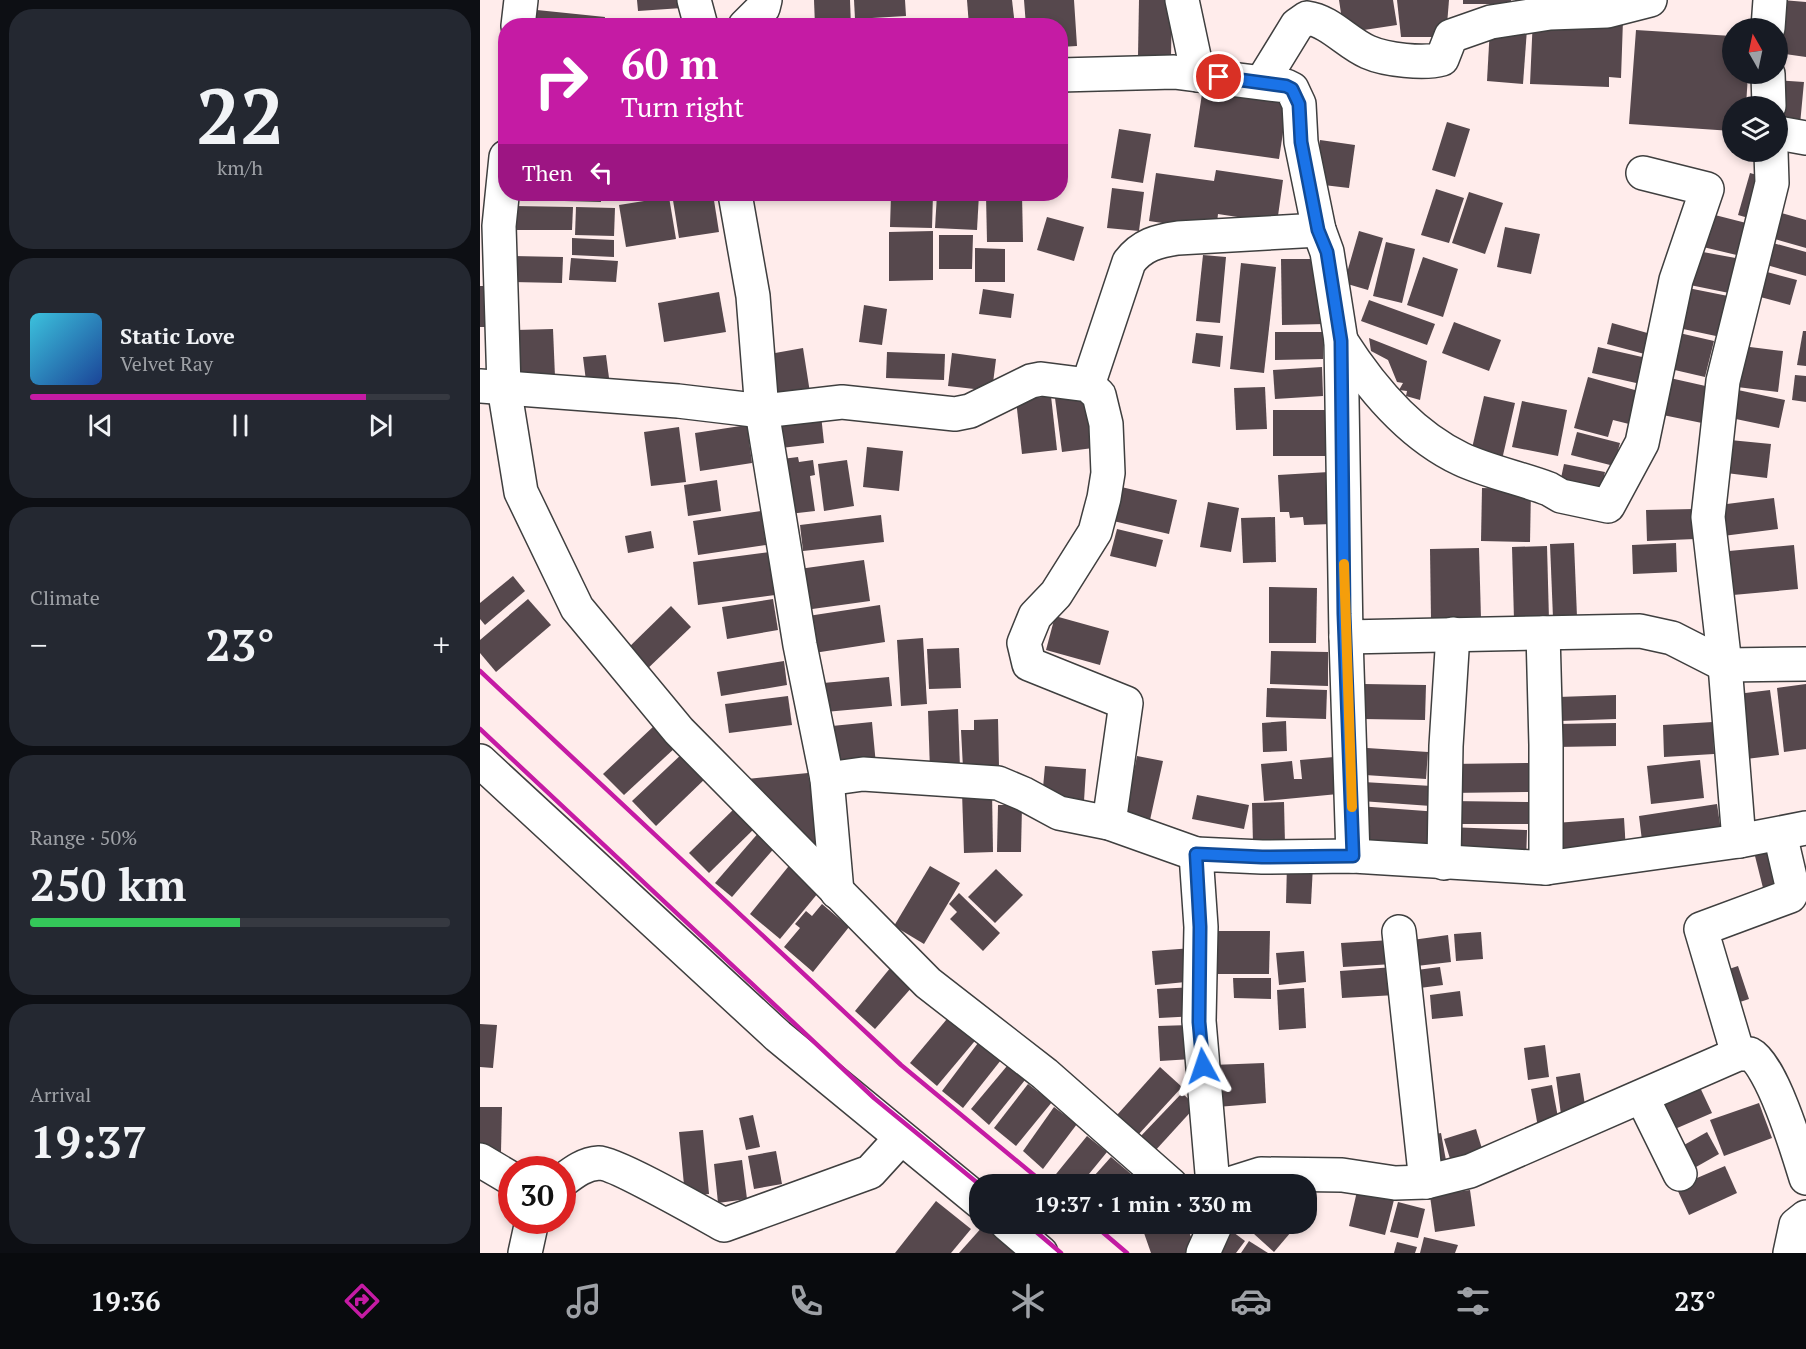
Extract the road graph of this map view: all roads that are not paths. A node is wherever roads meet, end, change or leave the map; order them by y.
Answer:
1 (521, 0) edge
2 (694, 0) edge
3 (1182, 0) edge
4 (1650, 0) edge
5 (1770, 0) edge
6 (519, 18) edge
7 (698, 18) edge
8 (1769, 18) edge
9 (1068, 75) edge
10 (1198, 75) junction
11 (1262, 82) junction
12 (1788, 135) edge
13 (1806, 138) edge
14 (1771, 162) edge
15 (1643, 173) dead end
16 (502, 201) edge
17 (736, 201) edge
18 (1318, 230) junction
19 (1341, 341) junction
20 (1088, 385) junction
21 (492, 386) edge
22 (762, 411) junction
23 (1543, 633) junction
24 (1453, 634) junction
25 (1346, 637) junction
26 (1806, 664) edge
27 (1725, 665) junction
28 (480, 761) edge
29 (827, 780) junction
30 (1109, 824) junction
31 (1793, 831) edge
32 (1739, 841) junction
33 (1196, 854) junction
34 (1353, 856) junction
35 (1444, 863) junction
36 (1546, 868) junction
37 (837, 892) junction
38 (1399, 932) dead end
39 (1738, 1054) junction
40 (1642, 1097) junction
41 (901, 1138) junction
42 (480, 1160) edge
43 (576, 1170) edge
44 (498, 1171) edge
45 (1159, 1174) edge
46 (1212, 1174) edge
47 (1680, 1174) dead end
48 (1317, 1175) edge
49 (1806, 1178) edge
50 (1426, 1182) junction
51 (969, 1193) edge
52 (1806, 1217) edge
53 (529, 1234) edge
54 (1019, 1234) edge
55 (1212, 1234) edge
56 (525, 1253) edge
57 (1041, 1253) edge
58 (1203, 1253) edge
59 (1790, 1253) edge

1 - 6 street
2 - 7 street
3 - 10 street
4 - 11 street
5 - 8 street
9 - 10 street
10 - 11 street
11 - 18 street
12 - 13 street
14 - 27 street
15 - 19 street
16 - 21 street
17 - 22 street
18 - 19 street
18 - 20 street
19 - 25 street
20 - 22 street
20 - 30 street
21 - 22 street
21 - 37 street
22 - 29 street
23 - 24 street
23 - 27 street
23 - 36 street
24 - 25 street
24 - 35 street
25 - 34 street
26 - 27 street
27 - 32 street
28 - 41 street
29 - 30 street
29 - 37 street
30 - 33 street
31 - 32 street
31 - 39 street
32 - 36 street
33 - 34 street
33 - 46 street
34 - 35 street
35 - 36 street
37 - 45 street
38 - 50 street
39 - 40 street
39 - 49 street
40 - 47 street
40 - 50 street
41 - 43 street
41 - 51 street
42 - 44 street
48 - 50 street
52 - 59 street
53 - 56 street
54 - 57 street
55 - 58 street

